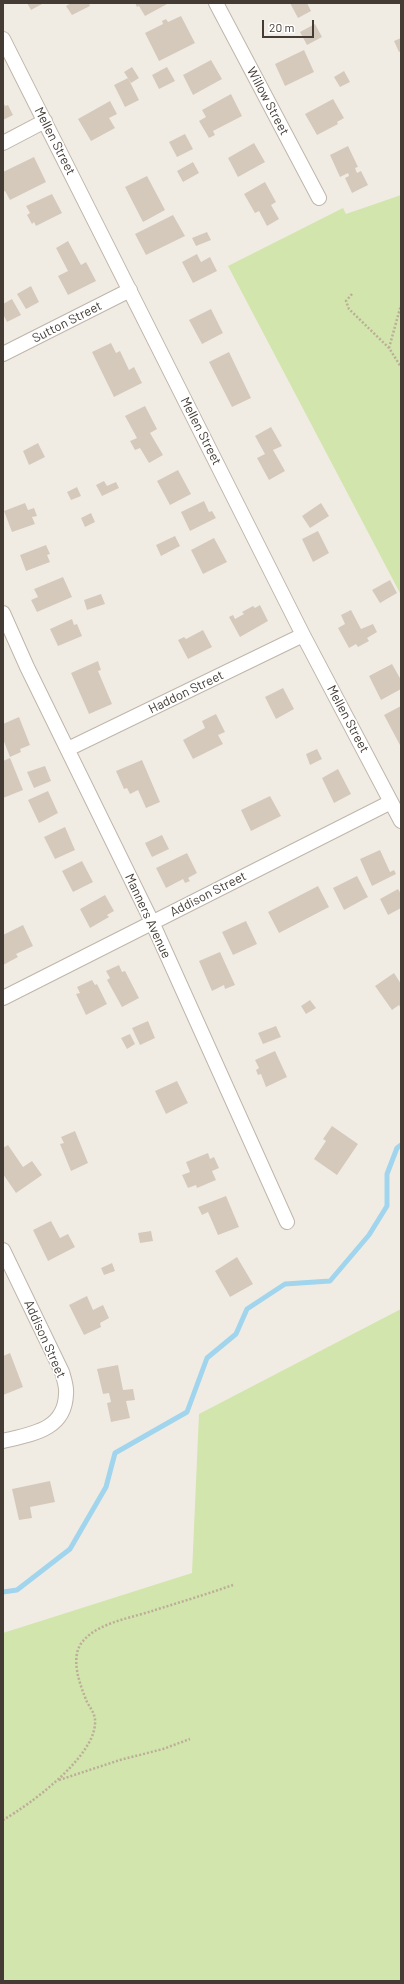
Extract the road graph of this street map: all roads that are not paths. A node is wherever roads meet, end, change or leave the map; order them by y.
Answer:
1 (216, 3) edge
2 (3, 39) edge
3 (45, 121) junction
4 (3, 143) edge
5 (319, 198) dead end
6 (130, 290) junction
7 (3, 354) edge
8 (3, 613) edge
9 (303, 635) junction
10 (68, 749) junction
11 (391, 802) junction
12 (401, 821) edge
13 (152, 922) junction
14 (3, 998) edge
15 (287, 1222) dead end
16 (3, 1250) edge
17 (3, 1441) edge

1 - 5 street, Willow Street
2 - 3 street, Mellen Street
3 - 4 street
3 - 6 street, Mellen Street
6 - 7 street, Sutton Street
6 - 9 street, Mellen Street
8 - 10 street, Manners Avenue
9 - 10 street, Haddon Street
9 - 11 street, Mellen Street
10 - 13 street, Manners Avenue
11 - 12 street, Mellen Street
11 - 13 street, Addison Street
13 - 14 street, Addison Street
13 - 15 street, Manners Avenue
16 - 17 street, Addison Street

